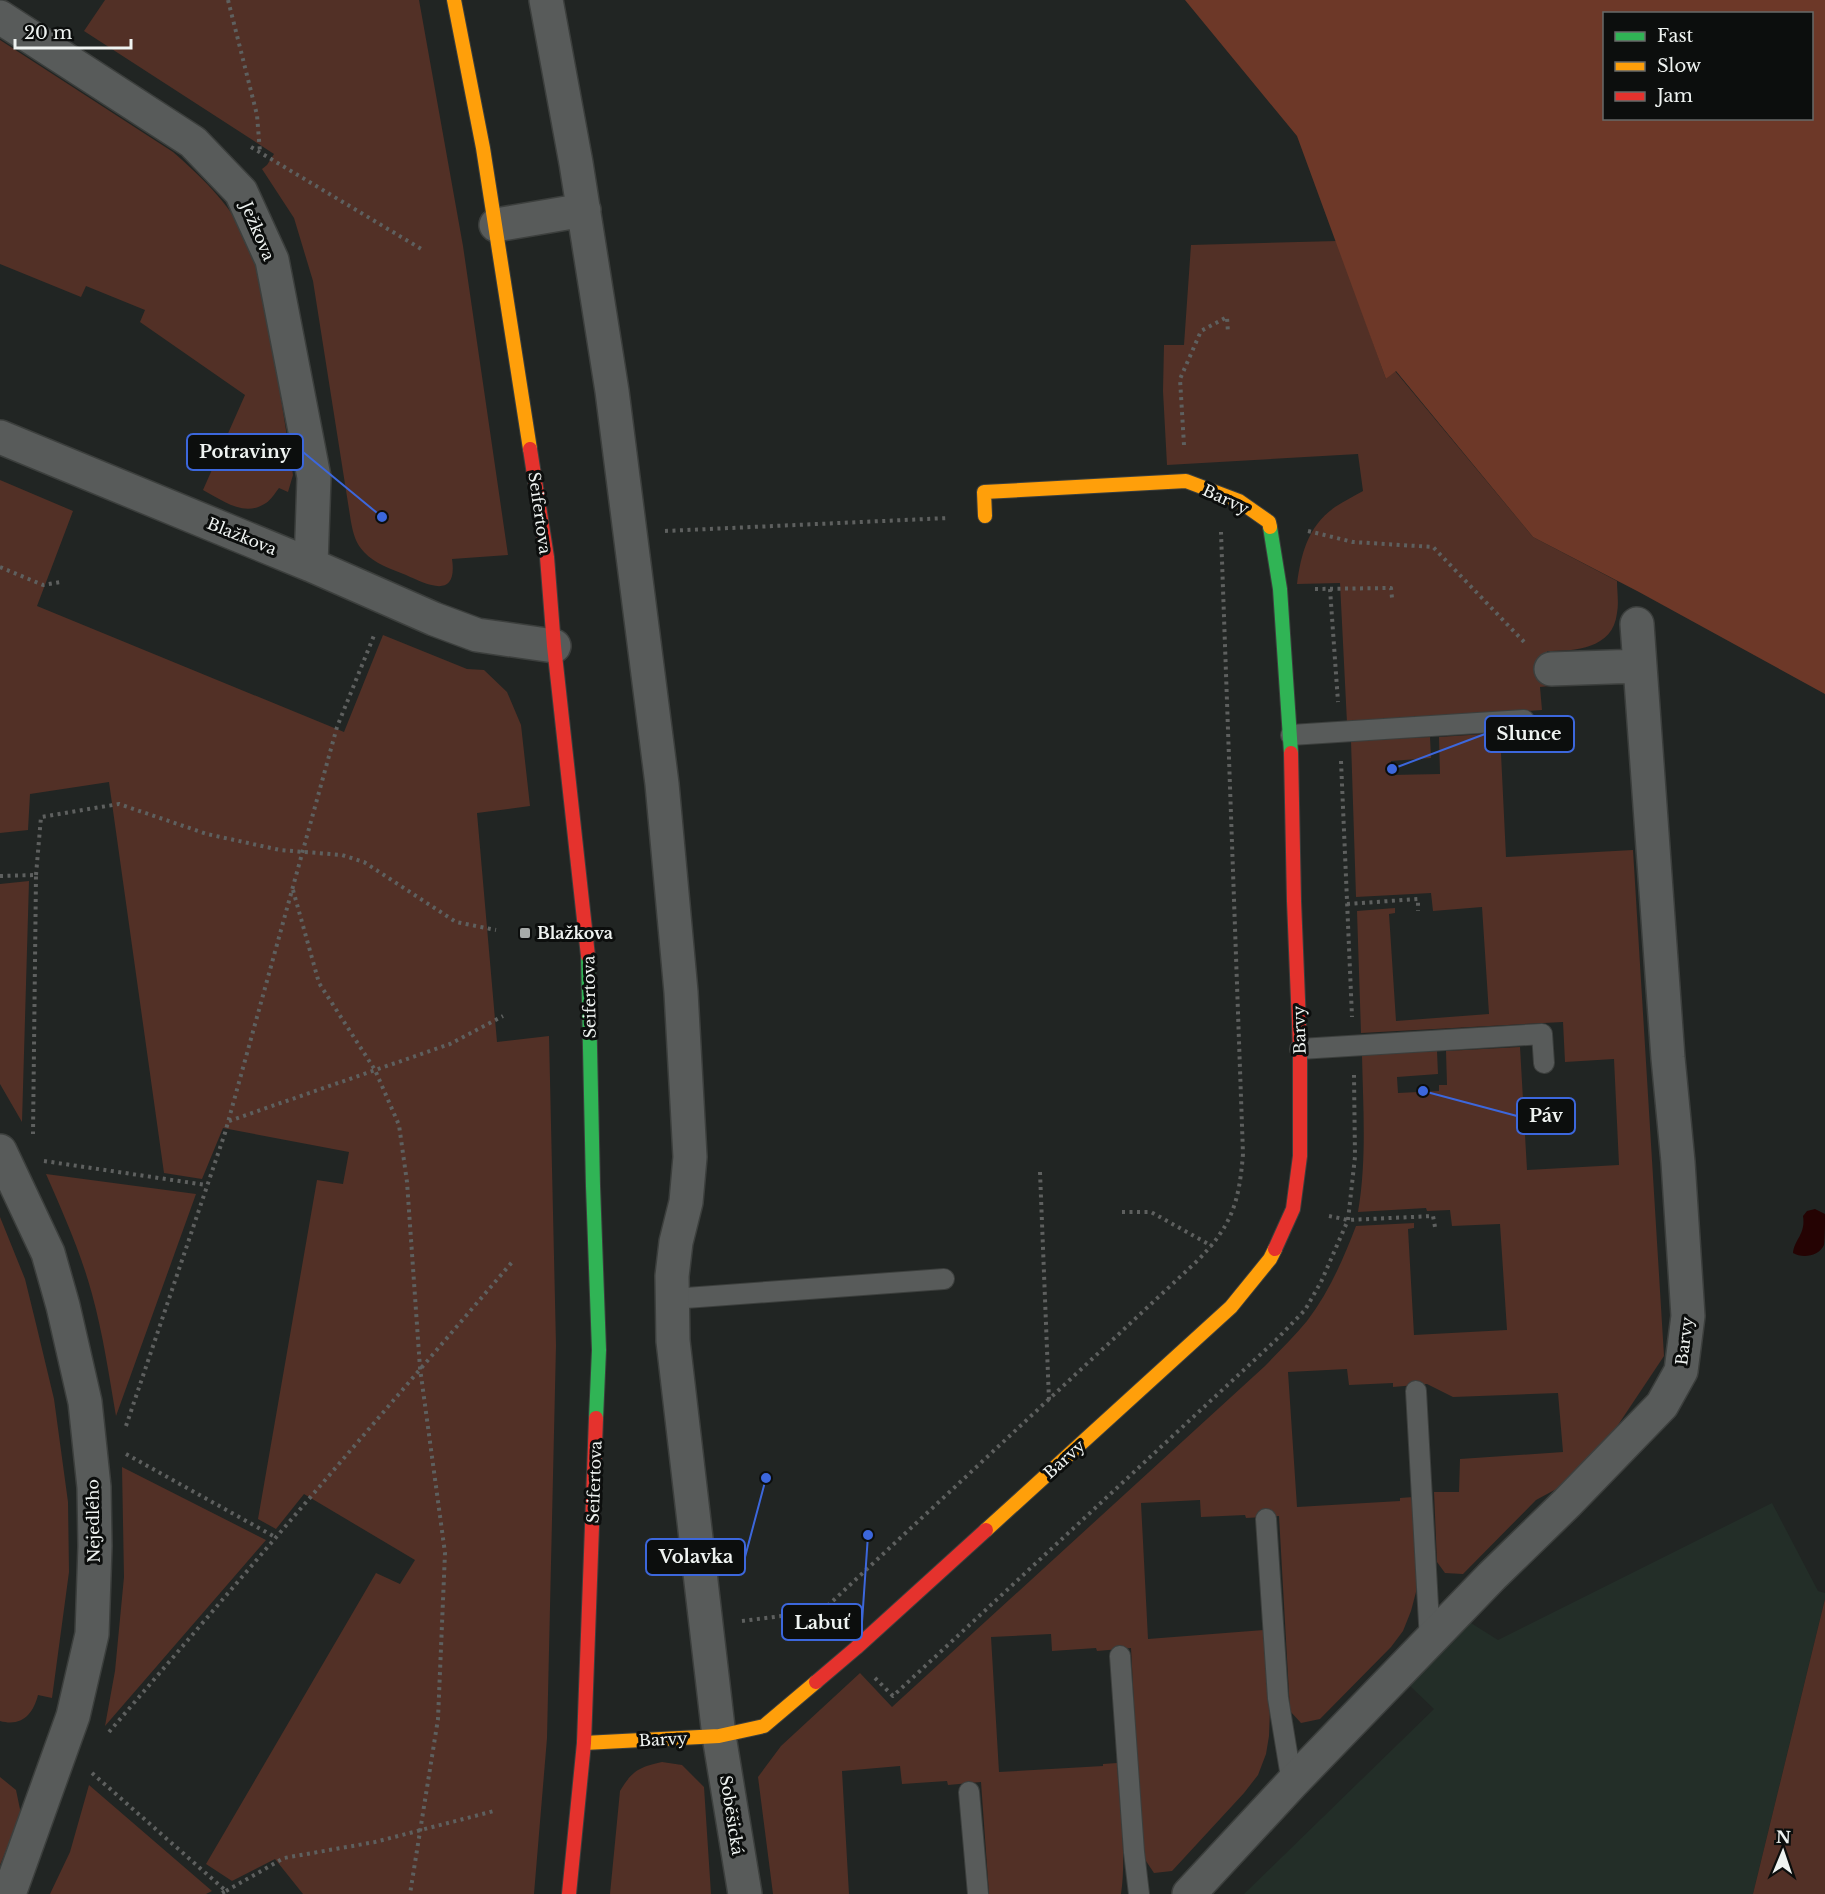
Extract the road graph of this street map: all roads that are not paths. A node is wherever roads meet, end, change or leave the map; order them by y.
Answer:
1 (454, 0) edge
2 (546, 0) edge
3 (0, 17) edge
4 (584, 210) junction
5 (496, 225) junction
6 (0, 437) edge
7 (985, 516) road end
8 (311, 565) junction
9 (1637, 624) dead end
10 (554, 646) junction
11 (1640, 666) junction
12 (1551, 669) road end
13 (1524, 720) dead end
14 (1290, 735) junction
15 (1300, 1049) junction
16 (1544, 1063) dead end
17 (0, 1151) edge
18 (944, 1279) dead end
19 (672, 1299) junction
20 (1416, 1391) dead end
21 (1266, 1518) dead end
22 (1430, 1641) junction
23 (1120, 1656) dead end
24 (719, 1736) junction
25 (584, 1743) junction
26 (1292, 1783) junction
27 (969, 1792) dead end
28 (9, 1894) edge
29 (569, 1894) edge
30 (745, 1894) edge
31 (978, 1894) edge
32 (1138, 1894) edge
33 (1189, 1894) edge

1 - 5 street, Seifertova
2 - 4 street
3 - 8 street, Ježkova
4 - 5 street
4 - 19 street
5 - 10 street, Seifertova
6 - 8 street, Blažkova
7 - 14 street, Barvy
8 - 10 street, Blažkova
9 - 11 street, Barvy
10 - 25 street, Seifertova
11 - 12 street
11 - 22 street, Barvy
13 - 14 lane
14 - 15 street, Barvy
15 - 16 lane
15 - 24 street, Barvy
17 - 28 street, Nejedlého
18 - 19 lane
19 - 24 street
20 - 22 lane
21 - 26 lane
22 - 26 street, Barvy
23 - 32 lane
24 - 25 street, Barvy
24 - 30 street, Soběšická
25 - 29 street, Seifertova
26 - 33 street, Barvy
27 - 31 lane

